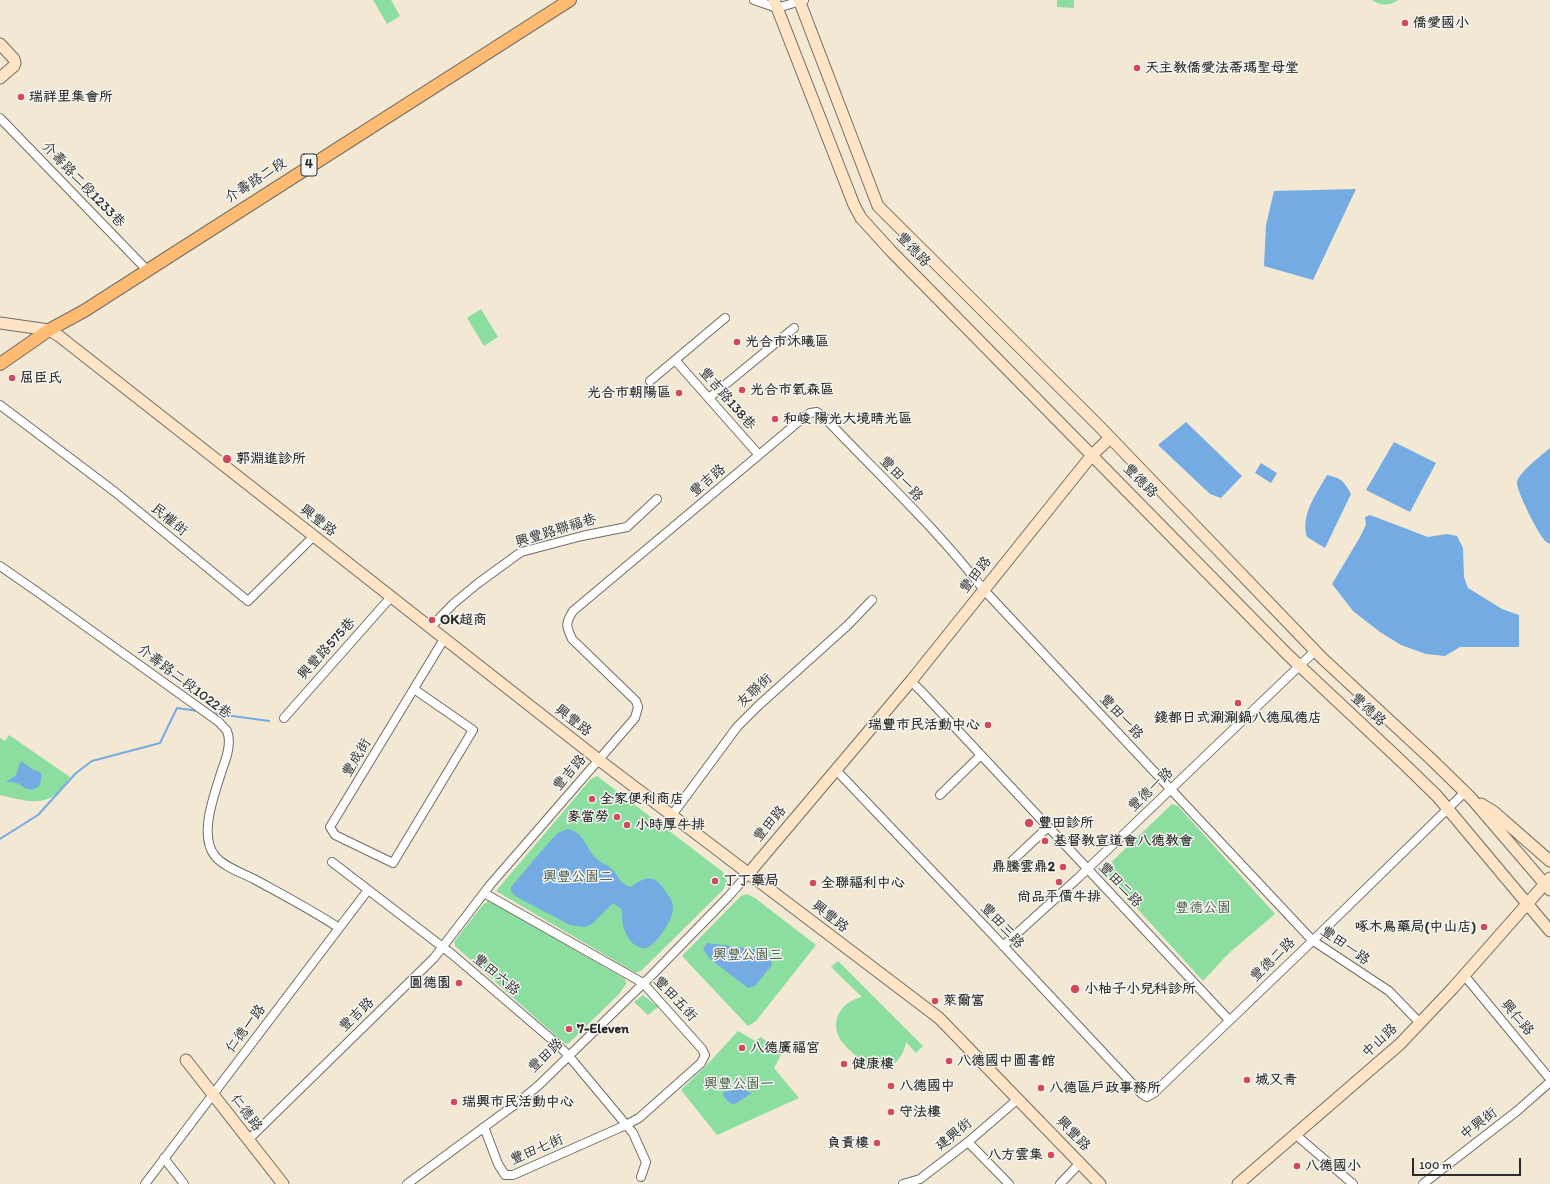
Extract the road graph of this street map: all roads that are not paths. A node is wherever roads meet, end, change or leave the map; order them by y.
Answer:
1 (570, 0) edge
2 (754, 0) edge
3 (800, 0) edge
4 (776, 4) edge
5 (0, 44) edge
6 (0, 78) edge
7 (0, 118) edge
8 (147, 270) junction
9 (725, 318) dead end
10 (0, 323) edge
11 (794, 328) dead end
12 (49, 330) junction
13 (675, 360) junction
14 (0, 364) edge
15 (650, 381) dead end
16 (709, 398) junction
17 (0, 405) edge
18 (817, 412) joint
19 (1110, 438) junction
20 (759, 455) junction
21 (1092, 455) junction
22 (658, 499) dead end
23 (314, 537) junction
24 (0, 566) edge
25 (984, 590) junction
26 (391, 597) junction
27 (872, 600) dead end
28 (430, 628) junction
29 (444, 639) junction
30 (1315, 651) junction
31 (1299, 666) junction
32 (911, 681) junction
33 (414, 689) junction
34 (284, 718) dead end
35 (982, 755) junction
36 (599, 760) junction
37 (836, 770) junction
38 (1170, 790) junction
39 (940, 795) dead end
40 (1468, 795) junction
41 (1447, 808) junction
42 (672, 815) junction
43 (1048, 827) junction
44 (1550, 861) edge
45 (332, 862) dead end
46 (1011, 862) dead end
47 (1087, 869) junction
48 (749, 873) junction
49 (1548, 884) edge
50 (368, 890) junction
51 (484, 893) junction
52 (1527, 903) junction
53 (339, 928) junction
54 (1550, 931) edge
55 (1312, 940) junction
56 (1003, 946) junction
57 (442, 947) junction
58 (1464, 975) junction
59 (643, 983) junction
60 (1229, 1020) junction
61 (1420, 1023) junction
62 (568, 1055) junction
63 (186, 1060) dead end
64 (1550, 1079) edge
65 (1550, 1082) edge
66 (214, 1094) junction
67 (1149, 1096) joint
68 (1018, 1099) junction
69 (626, 1125) junction
70 (484, 1127) junction
71 (1296, 1134) junction
72 (248, 1140) junction
73 (968, 1142) junction
74 (164, 1158) junction
75 (1080, 1163) junction
76 (641, 1177) dead end
77 (923, 1181) edge
78 (410, 1183) edge
79 (145, 1184) edge
80 (184, 1184) edge
81 (283, 1184) edge
82 (903, 1184) edge
83 (1009, 1184) edge
84 (1060, 1184) edge
85 (1100, 1184) edge
86 (1238, 1184) edge
87 (1353, 1184) edge
88 (1423, 1184) edge

1 - 8 main road, 介壽路二段 / 4
2 - 4 street
3 - 4 street, 豐德路
3 - 19 main road, 豐德路
4 - 21 main road, 豐德路
5 - 6 main road
7 - 8 street, 介壽路二段1233巷
8 - 12 main road, 介壽路二段 / 4
9 - 13 street
10 - 12 main road, 興豐路
11 - 16 street
12 - 14 main road, 介壽路二段 / 4
12 - 23 main road, 興豐路
13 - 15 street
13 - 16 street, 豐吉路138巷
16 - 20 street, 豐吉路138巷
17 - 23 street, 民權街
18 - 20 street, 豐吉路
18 - 25 street, 豐田一路
19 - 21 main road, 豐田路
19 - 30 main road, 豐德路
20 - 36 street, 豐吉路
21 - 25 main road, 豐田路
21 - 31 main road, 豐德路
22 - 28 street, 興豐路聯福巷
23 - 26 main road, 興豐路
24 - 53 street, 介壽路二段1022巷
25 - 32 main road, 豐田路
25 - 38 street, 豐田一路
26 - 28 main road, 興豐路
26 - 34 street, 興豐路575巷
27 - 42 street, 友聯街
28 - 29 main road, 興豐路
29 - 33 street, 豐成街
29 - 36 main road, 興豐路
30 - 31 street, 豐德一路
30 - 40 main road, 豐德路
31 - 38 street, 豐德一路
31 - 41 main road, 豐德路
32 - 35 street, 豐田二路
32 - 37 main road, 豐田路
33 - 33 street, 豐成街
35 - 39 street
35 - 43 street, 豐田二路
36 - 42 main road, 興豐路
36 - 51 street, 豐吉路
37 - 48 main road, 豐田路
37 - 56 street, 豐田三路
38 - 47 street, 豐德一路
38 - 55 street, 豐田一路
40 - 41 street, 豐德二路
40 - 44 main road
40 - 49 main road, 豐德路
41 - 52 main road, 豐德路
41 - 55 street, 豐德二路
42 - 48 main road, 興豐路
43 - 46 street
43 - 47 street, 豐田二路
45 - 50 street, 豐田六路
47 - 56 street, 豐德一路
47 - 60 street, 豐田二路
48 - 59 street, 豐田路
48 - 68 main road, 興豐路
49 - 52 main road, 中山路
50 - 53 street, 仁德一路
50 - 57 street, 豐田六路
51 - 57 street, 豐吉路
51 - 59 street, 豐田五街
52 - 54 main road, 豐德路
52 - 58 main road, 中山路
53 - 66 street, 仁德一路
55 - 60 street, 豐德二路
55 - 61 street, 豐田一路
56 - 67 street, 豐田三路
57 - 62 street, 豐田六路
57 - 72 street, 豐吉路
58 - 61 main road, 中山路
58 - 64 street, 興仁路
59 - 62 street, 豐田路
59 - 69 street, 豐田五街
60 - 67 street, 豐德二路
61 - 71 main road, 中山路
62 - 69 street, 豐田六路
62 - 70 street, 豐田路
63 - 66 main road, 仁德路
65 - 88 street, 中興街
66 - 72 main road, 仁德路
66 - 74 street, 仁德一路
68 - 73 street, 建興街
68 - 75 main road, 興豐路
69 - 70 street, 豐田七街
69 - 76 street, 豐田六路
70 - 78 street, 豐田路
71 - 86 main road, 中山路
71 - 87 street
72 - 81 main road, 仁德路
73 - 77 street, 建興街
73 - 83 street
74 - 79 street, 仁德一路
74 - 80 street
75 - 84 street
75 - 85 main road, 興豐路
77 - 82 street, 建興街

